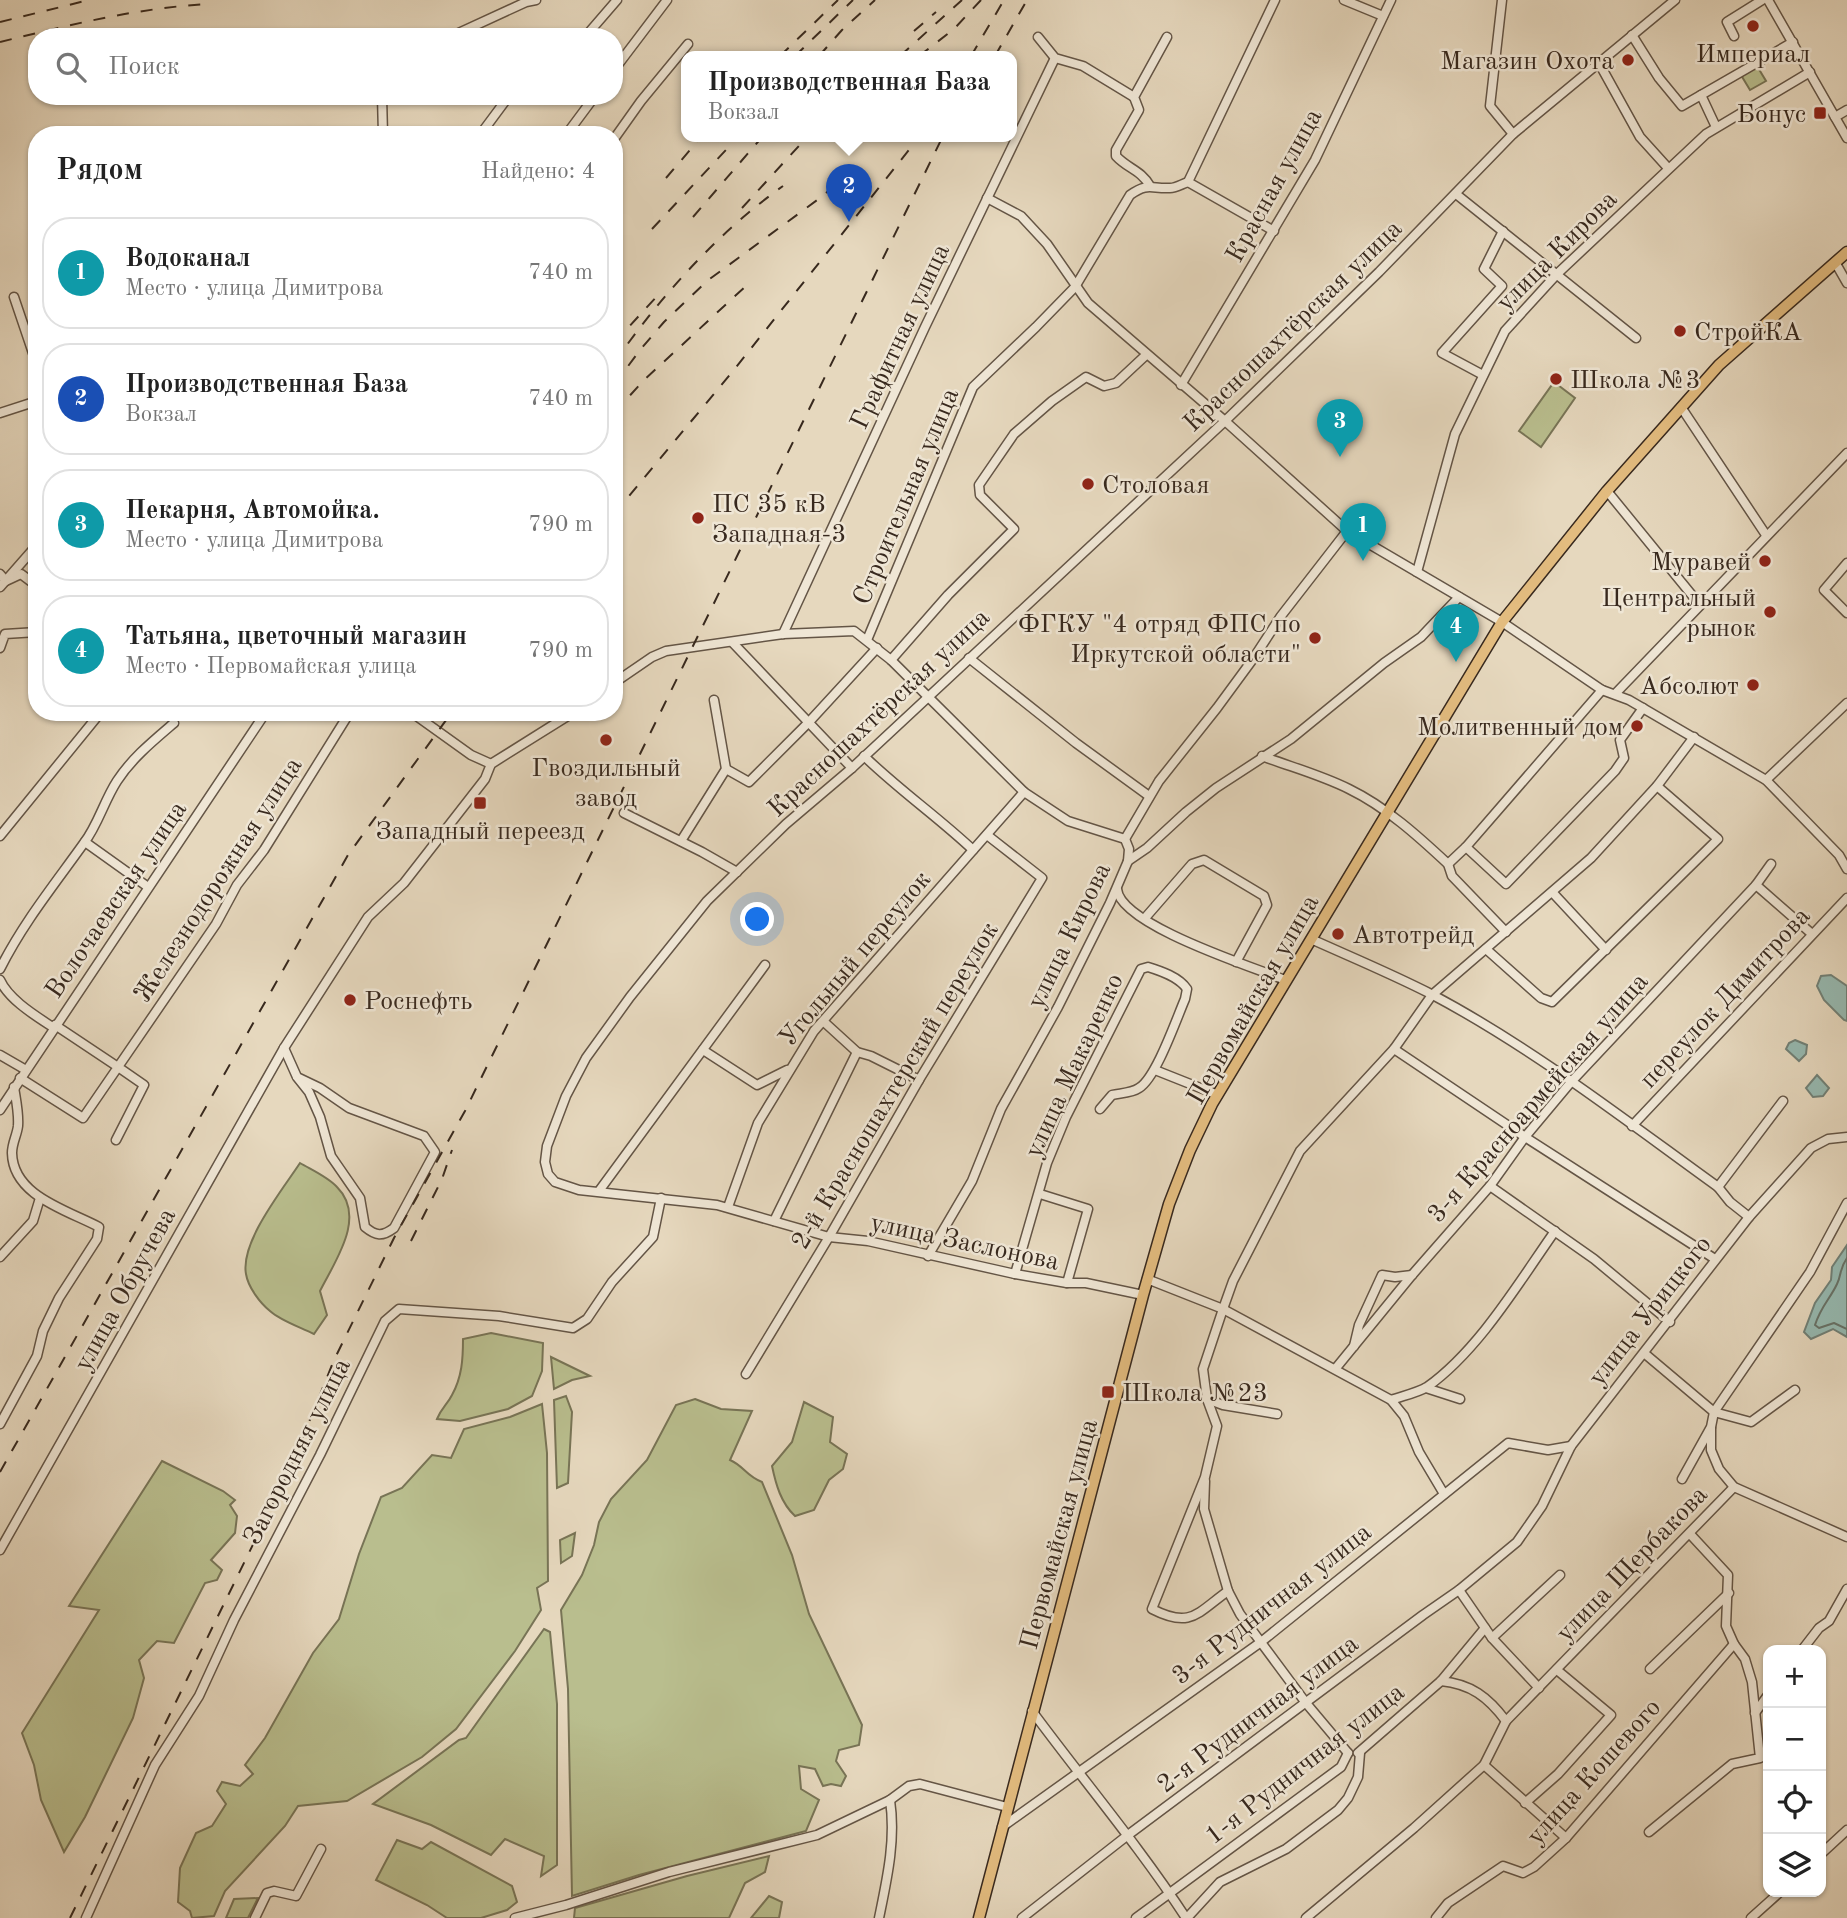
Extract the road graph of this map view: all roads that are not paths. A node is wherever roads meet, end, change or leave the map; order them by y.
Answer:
1 (536, 0) edge
2 (617, 0) edge
3 (1275, 0) edge
4 (1344, 0) edge
5 (1391, 0) edge
6 (1502, 0) edge
7 (1675, 0) edge
8 (1762, 0) edge
9 (1769, 0) edge
10 (664, 1) edge
11 (1383, 16) junction
12 (467, 28) edge
13 (593, 28) edge
14 (1632, 35) junction
15 (1734, 36) dead end
16 (1038, 37) dead end
17 (1167, 37) dead end
18 (1793, 42) junction
19 (688, 44) dead end
20 (682, 51) edge
21 (681, 52) edge
22 (623, 58) edge
23 (1055, 58) junction
24 (1599, 63) junction
25 (1810, 72) junction
26 (1701, 95) junction
27 (1134, 97) junction
28 (382, 105) edge
29 (502, 105) edge
30 (588, 105) edge
31 (1847, 110) edge
32 (1835, 117) junction
33 (383, 126) edge
34 (487, 126) edge
35 (573, 126) edge
36 (623, 126) edge
37 (1716, 127) junction
38 (1513, 134) junction
39 (1017, 136) edge
40 (1847, 138) edge
41 (1014, 142) edge
42 (1668, 168) junction
43 (1188, 182) junction
44 (1150, 186) junction
45 (1456, 194) junction
46 (987, 198) junction
47 (1274, 231) junction
48 (1503, 231) junction
49 (1847, 252) edge
50 (1835, 262) junction
51 (1557, 274) junction
52 (1847, 283) edge
53 (1075, 286) junction
54 (14, 296) dead end
55 (28, 338) edge
56 (1636, 338) dead end
57 (1146, 355) junction
58 (1483, 375) junction
59 (1181, 385) junction
60 (28, 404) edge
61 (1681, 407) junction
62 (0, 413) edge
63 (1225, 421) junction
64 (1847, 453) edge
65 (1607, 491) junction
66 (1348, 531) junction
67 (1766, 536) junction
68 (28, 555) edge
69 (1847, 563) edge
70 (1417, 572) junction
71 (0, 573) edge
72 (28, 579) edge
73 (3, 584) edge
74 (1459, 597) junction
75 (1700, 605) junction
76 (1847, 613) edge
77 (1502, 622) junction
78 (28, 633) edge
79 (783, 634) junction
80 (867, 640) junction
81 (733, 643) junction
82 (0, 648) edge
83 (877, 648) junction
84 (969, 657) junction
85 (891, 660) junction
86 (623, 677) edge
87 (1602, 690) junction
88 (1615, 694) junction
89 (928, 697) junction
90 (714, 700) dead end
91 (1847, 703) edge
92 (1643, 708) junction
93 (93, 721) edge
94 (260, 721) edge
95 (344, 721) edge
96 (423, 721) edge
97 (560, 721) edge
98 (809, 722) junction
99 (174, 723) dead end
100 (1694, 737) junction
101 (864, 756) junction
102 (1262, 756) junction
103 (491, 764) junction
104 (852, 768) junction
105 (726, 769) junction
106 (1766, 780) junction
107 (1657, 786) junction
108 (1024, 792) junction
109 (1149, 796) junction
110 (624, 813) dead end
111 (1387, 813) junction
112 (987, 835) junction
113 (0, 836) edge
114 (1125, 839) junction
115 (681, 841) junction
116 (85, 842) junction
117 (1465, 847) junction
118 (1847, 848) edge
119 (973, 850) junction
120 (1839, 855) junction
121 (1128, 860) junction
122 (1448, 864) junction
123 (1771, 864) dead end
124 (1847, 869) edge
125 (737, 872) junction
126 (1756, 884) junction
127 (1116, 885) junction
128 (148, 887) junction
129 (1553, 893) junction
130 (1847, 898) edge
131 (1145, 918) junction
132 (1506, 932) junction
133 (1812, 934) junction
134 (1311, 939) junction
135 (1486, 949) junction
136 (1606, 950) junction
137 (1236, 962) junction
138 (765, 965) dead end
139 (0, 969) edge
140 (0, 980) edge
141 (1285, 980) junction
142 (1432, 995) junction
143 (823, 1021) junction
144 (54, 1026) junction
145 (284, 1048) junction
146 (1394, 1049) junction
147 (703, 1050) junction
148 (857, 1052) junction
149 (0, 1055) edge
150 (118, 1067) junction
151 (788, 1069) junction
152 (1156, 1070) junction
153 (23, 1074) junction
154 (297, 1077) junction
155 (919, 1080) junction
156 (1571, 1082) junction
157 (14, 1086) junction
158 (1218, 1096) junction
159 (1783, 1101) dead end
160 (1100, 1109) dead end
161 (0, 1110) edge
162 (1632, 1126) junction
163 (1525, 1137) junction
164 (1847, 1138) edge
165 (117, 1140) dead end
166 (545, 1162) joint
167 (1490, 1186) junction
168 (1718, 1187) junction
169 (599, 1191) junction
170 (1040, 1194) junction
171 (40, 1198) junction
172 (660, 1198) junction
173 (1847, 1203) edge
174 (728, 1207) junction
175 (1749, 1217) junction
176 (774, 1221) junction
177 (1555, 1231) junction
178 (829, 1237) junction
179 (928, 1256) junction
180 (0, 1257) edge
181 (1715, 1259) junction
182 (1015, 1274) junction
183 (1412, 1275) junction
184 (1147, 1279) junction
185 (1067, 1283) junction
186 (1143, 1295) junction
187 (1223, 1308) junction
188 (1670, 1322) junction
189 (1354, 1349) junction
190 (1644, 1353) junction
191 (1336, 1368) junction
192 (747, 1374) dead end
193 (1426, 1388) junction
194 (1795, 1390) dead end
195 (1207, 1399) junction
196 (1460, 1399) dead end
197 (1391, 1400) junction
198 (1714, 1412) junction
199 (1278, 1414) dead end
200 (0, 1424) edge
201 (1711, 1427) junction
202 (1571, 1446) junction
203 (1205, 1477) junction
204 (1682, 1479) dead end
205 (1734, 1487) junction
206 (1444, 1494) junction
207 (1690, 1534) junction
208 (1847, 1537) edge
209 (1517, 1542) joint
210 (0, 1550) edge
211 (1560, 1575) dead end
212 (1847, 1589) edge
213 (1459, 1590) junction
214 (1228, 1591) junction
215 (1729, 1592) junction
216 (1485, 1628) junction
217 (1492, 1638) junction
218 (1261, 1642) junction
219 (1734, 1644) junction
220 (1806, 1645) edge
221 (1650, 1669) dead end
222 (1556, 1670) junction
223 (1441, 1681) junction
224 (1539, 1688) junction
225 (1763, 1702) edge
226 (1306, 1703) junction
227 (1032, 1711) junction
228 (1755, 1713) junction
229 (1506, 1721) junction
230 (1348, 1753) junction
231 (1360, 1753) junction
232 (1484, 1765) junction
233 (1078, 1774) junction
234 (890, 1800) junction
235 (1525, 1803) junction
236 (1007, 1807) junction
237 (1002, 1826) junction
238 (1847, 1830) edge
239 (1649, 1832) dead end
240 (1128, 1835) junction
241 (1566, 1838) junction
242 (321, 1849) dead end
243 (1826, 1849) edge
244 (1170, 1893) junction
245 (1775, 1897) edge
246 (1310, 1917) edge
247 (86, 1918) edge
248 (255, 1918) edge
249 (515, 1918) edge
250 (879, 1918) edge
251 (979, 1918) edge
252 (1022, 1918) edge
253 (1136, 1918) edge
254 (1187, 1918) edge
255 (1436, 1918) edge
256 (1752, 1918) edge

1 - 12 street
2 - 13 street
3 - 43 street
4 - 11 street
5 - 11 street, Красная улица
6 - 38 street
7 - 14 street, Красношахтёрская улица
8 - 15 street
9 - 18 street
10 - 22 street
11 - 47 street, Красная улица
14 - 24 street, Красношахтёрская улица
14 - 26 street
16 - 23 street
17 - 27 street
18 - 25 street
18 - 26 street
19 - 20 street
21 - 36 street
23 - 27 street
23 - 39 street, Графитная улица
24 - 38 street, Красношахтёрская улица
24 - 42 street
25 - 32 street
25 - 37 street, улица Кирова
26 - 37 street
27 - 44 street
28 - 33 street
29 - 34 street
30 - 35 street
31 - 32 street
32 - 40 street
37 - 42 street, улица Кирова
38 - 45 street, Красношахтёрская улица
41 - 46 street, Графитная улица
42 - 51 street, улица Кирова
43 - 44 street
43 - 47 street
44 - 53 street, Строительная улица
45 - 48 street
45 - 63 street, Красношахтёрская улица
46 - 53 street
46 - 79 street, Графитная улица
47 - 59 street, Красная улица
48 - 51 street
48 - 58 street
49 - 50 main road, Первомайская улица
50 - 52 street
50 - 61 main road, Первомайская улица
51 - 56 street
51 - 58 street, улица Кирова
53 - 57 street
53 - 80 street, Строительная улица
54 - 55 street
57 - 59 street
57 - 85 street
58 - 70 street, улица Кирова
59 - 63 street
60 - 62 street
61 - 65 main road, Первомайская улица
61 - 67 street
63 - 66 street
63 - 84 street, Красношахтёрская улица
64 - 67 street
65 - 75 street
65 - 77 main road, Первомайская улица
66 - 70 street
66 - 109 street
67 - 75 street
68 - 73 street
69 - 76 street
70 - 74 street
71 - 73 street
72 - 73 street
74 - 77 street
74 - 102 street, улица Кирова
75 - 88 street
77 - 87 street
77 - 111 main road, Первомайская улица
78 - 82 street
79 - 80 street
79 - 81 street
80 - 83 street
81 - 86 street
81 - 98 street
83 - 85 street
83 - 98 street, Строительная улица
84 - 89 street, Красношахтёрская улица
84 - 109 street
85 - 89 street
87 - 88 street
87 - 117 street
88 - 92 street
89 - 101 street, Красношахтёрская улица
89 - 108 street
90 - 105 street
91 - 106 street
92 - 100 street
92 - 117 street
93 - 113 street
94 - 128 street, Волочаевская улица
95 - 150 street, Железнодорожная улица
96 - 103 street
97 - 103 street
98 - 104 street
98 - 105 street, Строительная улица
99 - 116 street
100 - 106 street
100 - 107 street
101 - 104 street, Красношахтёрская улица
101 - 119 street
102 - 111 street
102 - 121 street, улица Кирова
103 - 145 street, улица Обручева
104 - 125 street, Красношахтёрская улица
105 - 115 street
106 - 120 street
107 - 129 street
107 - 136 street
108 - 112 street, Угольный переулок
108 - 114 street
109 - 114 street
110 - 115 street
111 - 122 street
111 - 134 main road, Первомайская улица
112 - 119 street, Угольный переулок
112 - 155 street, 2-й Красношахтерский переулок
114 - 121 street
115 - 125 street
116 - 128 street
116 - 139 street
117 - 122 street
118 - 120 street
119 - 143 street, Угольный переулок
120 - 124 street
121 - 127 street, улица Кирова
122 - 132 street
123 - 126 street, 3-я Красноармейская улица
125 - 166 street, Красношахтёрская улица
126 - 133 street
126 - 156 street, 3-я Красноармейская улица
127 - 131 street
127 - 179 street, улица Кирова
128 - 144 street, Волочаевская улица
129 - 132 street
129 - 136 street
130 - 133 street, переулок Димитрова
131 - 137 street
131 - 137 street
132 - 135 street
133 - 162 street, переулок Димитрова
134 - 141 main road, Первомайская улица
134 - 142 street
135 - 136 street
135 - 142 street
137 - 141 street
138 - 147 street
140 - 144 street
141 - 158 main road, Первомайская улица
142 - 146 street
142 - 156 street
143 - 148 street
143 - 151 street, Угольный переулок
144 - 150 street
144 - 153 street, Волочаевская улица
145 - 154 street
145 - 210 street, улица Обручева
146 - 163 street
146 - 187 street
147 - 151 street
147 - 169 street
148 - 155 street
148 - 176 street
149 - 153 street
150 - 153 street, Железнодорожная улица
150 - 165 street
151 - 174 street, Угольный переулок
152 - 158 street
152 - 160 street, улица Макаренко
152 - 170 street, улица Макаренко
153 - 157 street, Волочаевская улица
154 - 154 street
155 - 178 street, 2-й Красношахтерский переулок
156 - 162 street
156 - 163 street, 3-я Красноармейская улица
157 - 161 street, Волочаевская улица
157 - 171 street
158 - 184 main road, Первомайская улица
159 - 168 street
162 - 168 street
163 - 167 street, 3-я Красноармейская улица
163 - 181 street
164 - 175 street, улица Урицкого
166 - 169 street, улица Заслонова
167 - 177 street
167 - 183 street, 3-я Красноармейская улица
168 - 175 street
169 - 172 street, улица Заслонова
170 - 182 street, улица Макаренко
170 - 185 street
171 - 180 street
171 - 200 street
172 - 174 street, улица Заслонова
172 - 247 street, Загородняя улица
173 - 198 street, улица Щербакова
174 - 176 street, улица Заслонова
175 - 181 street, улица Урицкого
176 - 178 street, улица Заслонова
177 - 188 street
177 - 193 street
178 - 179 street, улица Заслонова
178 - 192 street, 2-й Красношахтерский переулок
179 - 182 street, улица Заслонова
181 - 188 street, улица Урицкого
182 - 185 street, улица Заслонова
183 - 189 street, 3-я Красноармейская улица
183 - 189 street
184 - 186 main road, Первомайская улица
184 - 187 street
185 - 186 street, улица Заслонова
186 - 227 main road, Первомайская улица
187 - 191 street
187 - 195 street
188 - 190 street, улица Урицкого
189 - 191 street, 3-я Красноармейская улица
190 - 198 street
190 - 202 street, улица Урицкого
191 - 197 street
193 - 196 street
193 - 197 street
194 - 198 street
195 - 199 street
195 - 203 street
197 - 206 street
198 - 201 street, улица Щербакова
201 - 204 street, улица Щербакова
201 - 205 street
202 - 206 street, 3-я Рудничная улица
202 - 209 street, улица Урицкого
203 - 214 street
203 - 214 street, 3-я Рудничная улица
205 - 207 street, улица Щербакова
205 - 208 street, улица Щербакова
206 - 218 street, 3-я Рудничная улица
207 - 215 street
207 - 222 street, улица Щербакова
209 - 213 street, 2-я Рудничная улица
211 - 217 street
212 - 220 street
213 - 216 street
213 - 226 street, 2-я Рудничная улица
214 - 218 street
215 - 219 street
215 - 221 street
216 - 217 street
216 - 223 street, 1-я Рудничная улица
217 - 224 street
218 - 226 street
218 - 233 street, 3-я Рудничная улица
219 - 228 street
219 - 241 street, улица Кошевого
222 - 224 street, улица Щербакова
222 - 235 street
223 - 229 street
223 - 231 street, 1-я Рудничная улица
224 - 229 street, улица Щербакова
225 - 228 street
226 - 230 street
226 - 240 street, 2-я Рудничная улица
227 - 233 street
227 - 236 main road, Первомайская улица
228 - 239 street
229 - 232 street, улица Щербакова
230 - 231 street, 1-я Рудничная улица
230 - 244 street, 1-я Рудничная улица
231 - 254 street
232 - 235 street
232 - 246 street, улица Щербакова
233 - 237 street, 3-я Рудничная улица
233 - 240 street
234 - 236 street
234 - 249 street
234 - 250 street
235 - 241 street
236 - 237 main road, Первомайская улица
237 - 251 main road, Первомайская улица
238 - 243 street
240 - 244 street
240 - 252 street, 2-я Рудничная улица
241 - 255 street, улица Кошевого
242 - 248 street
244 - 253 street, 1-я Рудничная улица
244 - 254 street
245 - 256 street

